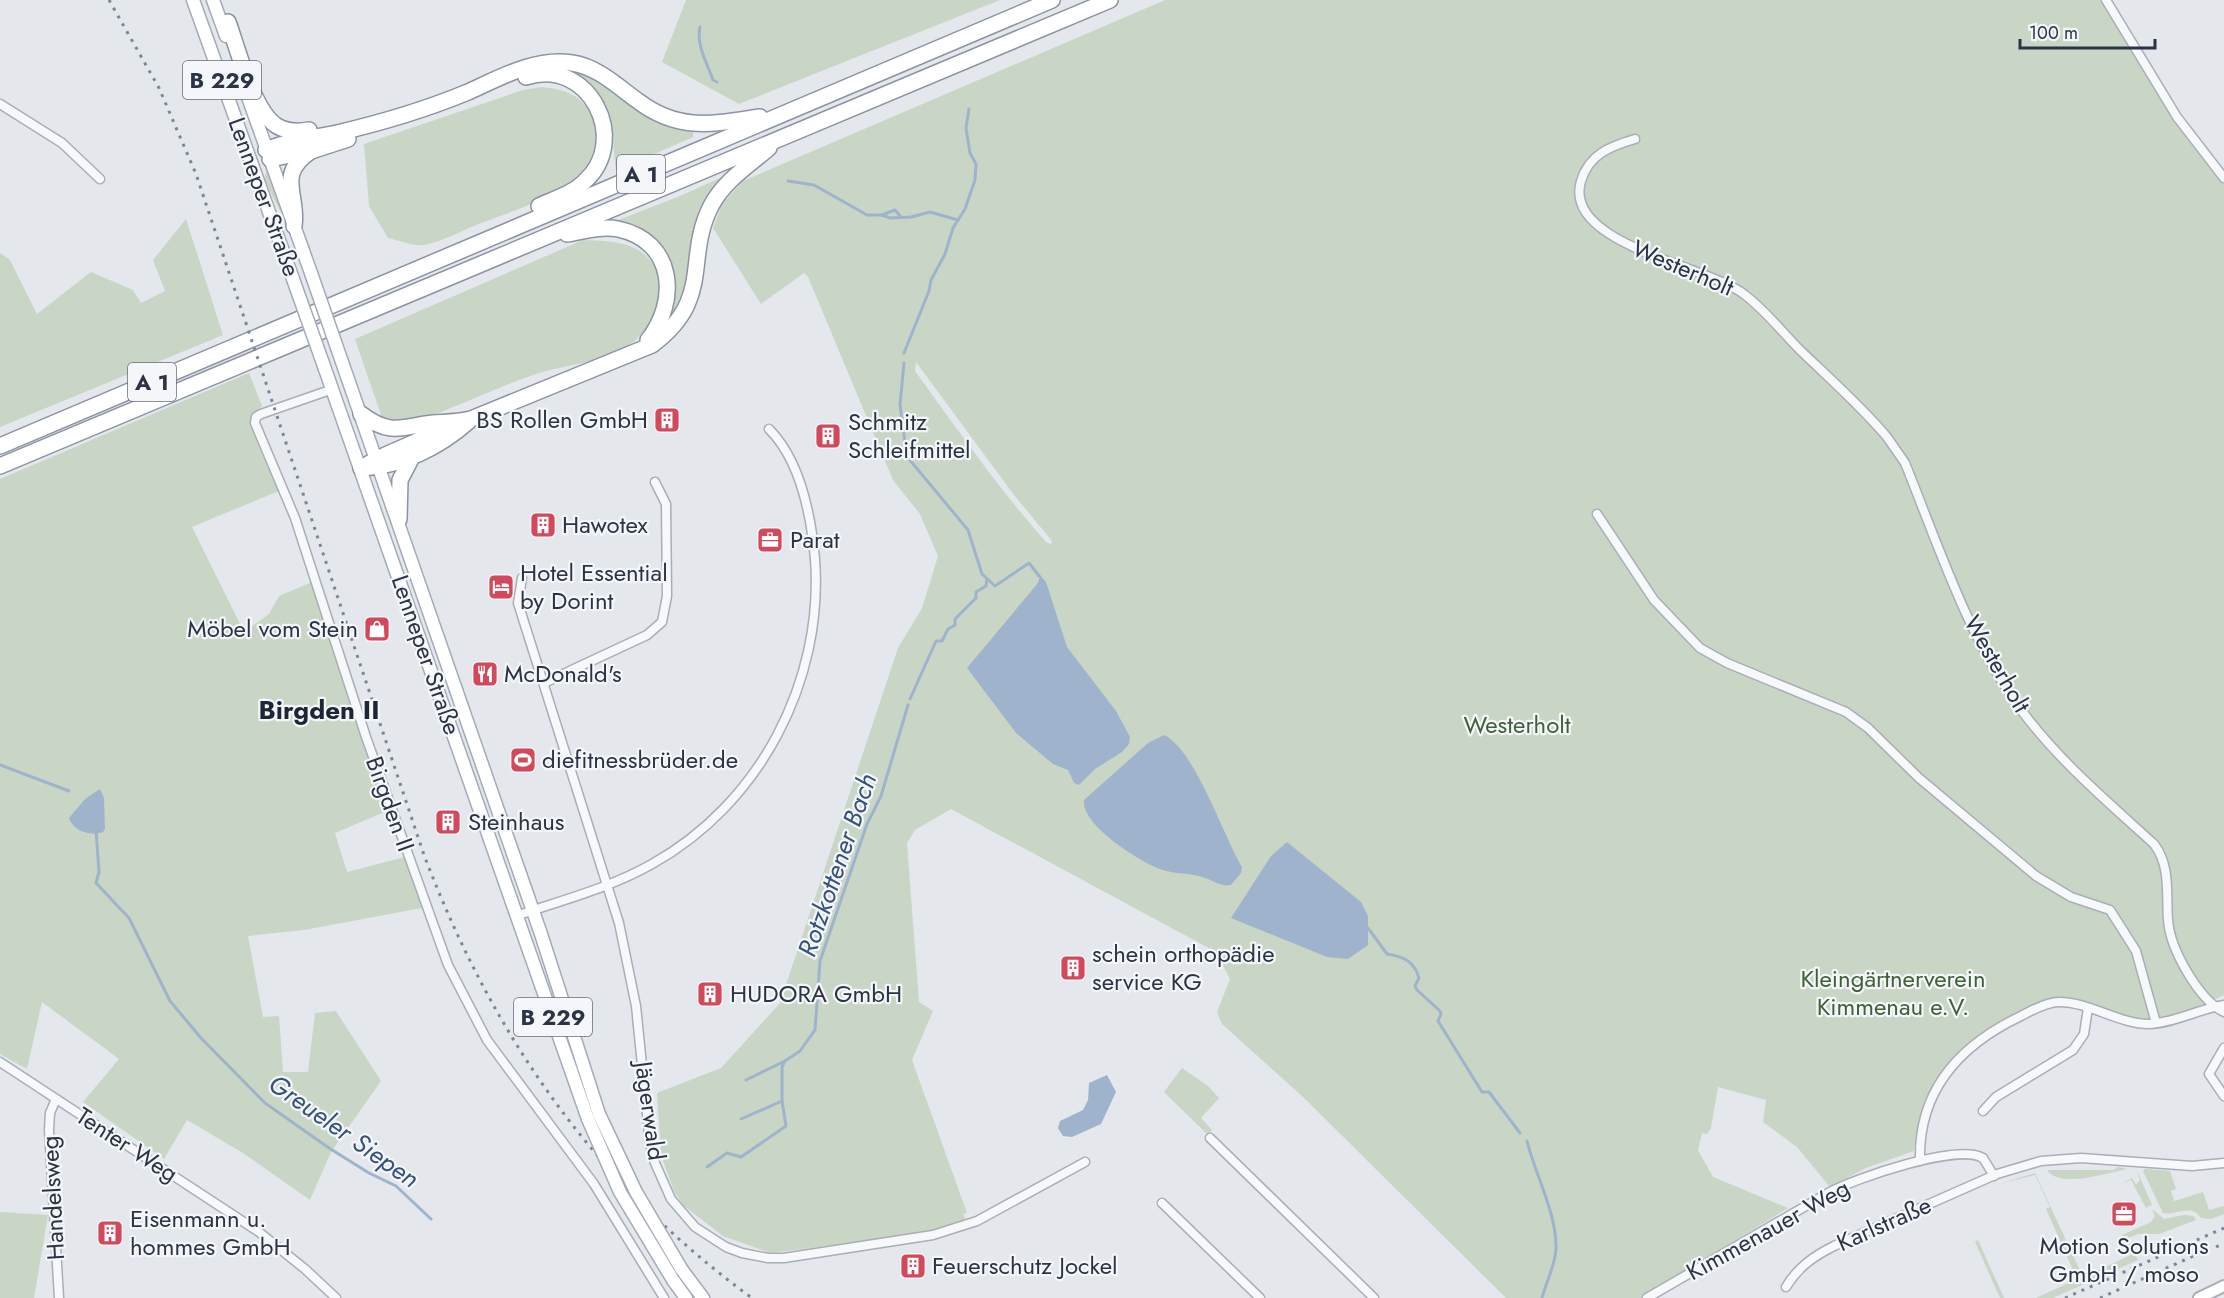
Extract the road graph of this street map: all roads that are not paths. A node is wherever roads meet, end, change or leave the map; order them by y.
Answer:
1 (193, 0) edge
2 (1052, 0) edge
3 (1110, 0) edge
4 (2106, 0) edge
5 (219, 11) edge
6 (0, 104) edge
7 (783, 113) junction
8 (339, 132) junction
9 (783, 137) junction
10 (1635, 138) dead end
11 (311, 151) junction
12 (268, 154) junction
13 (250, 159) junction
14 (2224, 178) edge
15 (99, 179) dead end
16 (294, 226) junction
17 (499, 234) junction
18 (541, 238) junction
19 (640, 351) junction
20 (333, 389) junction
21 (361, 414) junction
22 (471, 419) junction
23 (446, 423) junction
24 (769, 429) dead end
25 (0, 446) edge
26 (412, 457) junction
27 (379, 462) junction
28 (0, 466) edge
29 (361, 468) junction
30 (655, 482) dead end
31 (1598, 514) dead end
32 (399, 519) junction
33 (522, 578) dead end
34 (544, 683) junction
35 (608, 886) junction
36 (532, 910) junction
37 (516, 916) junction
38 (2224, 1005) edge
39 (2211, 1006) junction
40 (2088, 1008) junction
41 (2224, 1012) edge
42 (2156, 1023) junction
43 (2224, 1048) edge
44 (0, 1062) edge
45 (2224, 1096) edge
46 (57, 1099) junction
47 (1983, 1111) dead end
48 (594, 1117) junction
49 (1210, 1138) dead end
50 (1920, 1161) junction
51 (1085, 1162) dead end
52 (2224, 1163) edge
53 (1994, 1176) junction
54 (1162, 1203) dead end
55 (678, 1275) junction
56 (2224, 1286) edge
57 (1786, 1287) dead end
58 (59, 1298) edge
59 (336, 1298) edge
60 (664, 1298) edge
61 (686, 1298) edge
62 (703, 1298) edge
63 (1260, 1298) edge
64 (1374, 1298) edge
65 (1647, 1298) edge
66 (2199, 1298) edge

1 - 13 main road, Lenneper Straße / B 229
2 - 7 highway, A 1
3 - 9 highway, A 1
4 - 14 street
5 - 8 highway
5 - 12 main road, Lenneper Straße / B 229
6 - 15 street
7 - 8 highway
7 - 17 highway, A 1
8 - 12 highway
9 - 18 highway, A 1
9 - 19 highway
10 - 39 street, Westerholt
11 - 12 highway
11 - 16 highway
11 - 17 highway
12 - 13 main road
12 - 16 main road, Lenneper Straße / B 229
13 - 20 main road, Lenneper Straße / B 229, bridge
16 - 21 main road, Lenneper Straße / B 229, bridge
17 - 25 highway, A 1
18 - 19 highway
18 - 28 highway, A 1
19 - 22 highway
20 - 29 main road, Lenneper Straße / B 229
20 - 60 street, Birgden II
21 - 23 highway
21 - 27 main road, Lenneper Straße / B 229
22 - 23 highway
22 - 26 highway
23 - 27 highway
24 - 35 street
26 - 27 highway
26 - 32 highway
27 - 29 highway
27 - 32 main road, Lenneper Straße / B 229
29 - 37 main road, Lenneper Straße / B 229
30 - 34 street
31 - 42 street
32 - 36 main road, Lenneper Straße / B 229
33 - 34 street, Jägerwald
34 - 35 street, Jägerwald
35 - 36 street
35 - 51 street, Jägerwald
36 - 37 street
36 - 48 main road, Lenneper Straße / B 229
37 - 48 main road, Lenneper Straße / B 229
38 - 39 street
39 - 41 street
39 - 42 street
40 - 42 street
40 - 47 street
40 - 50 street
43 - 45 street
44 - 46 street, Tenter Weg
46 - 58 street, Handelsweg
46 - 59 street, Tenter Weg
48 - 55 main road, Lenneper Straße / B 229, bridge
49 - 64 street
50 - 53 street, Karlstraße
50 - 65 street, Kimmenauer Weg
52 - 53 street, Karlstraße
53 - 57 street, Karlstraße
54 - 63 street
55 - 61 main road, Lenneper Straße / B 229
55 - 62 main road, Lenneper Straße / B 229
56 - 66 street

